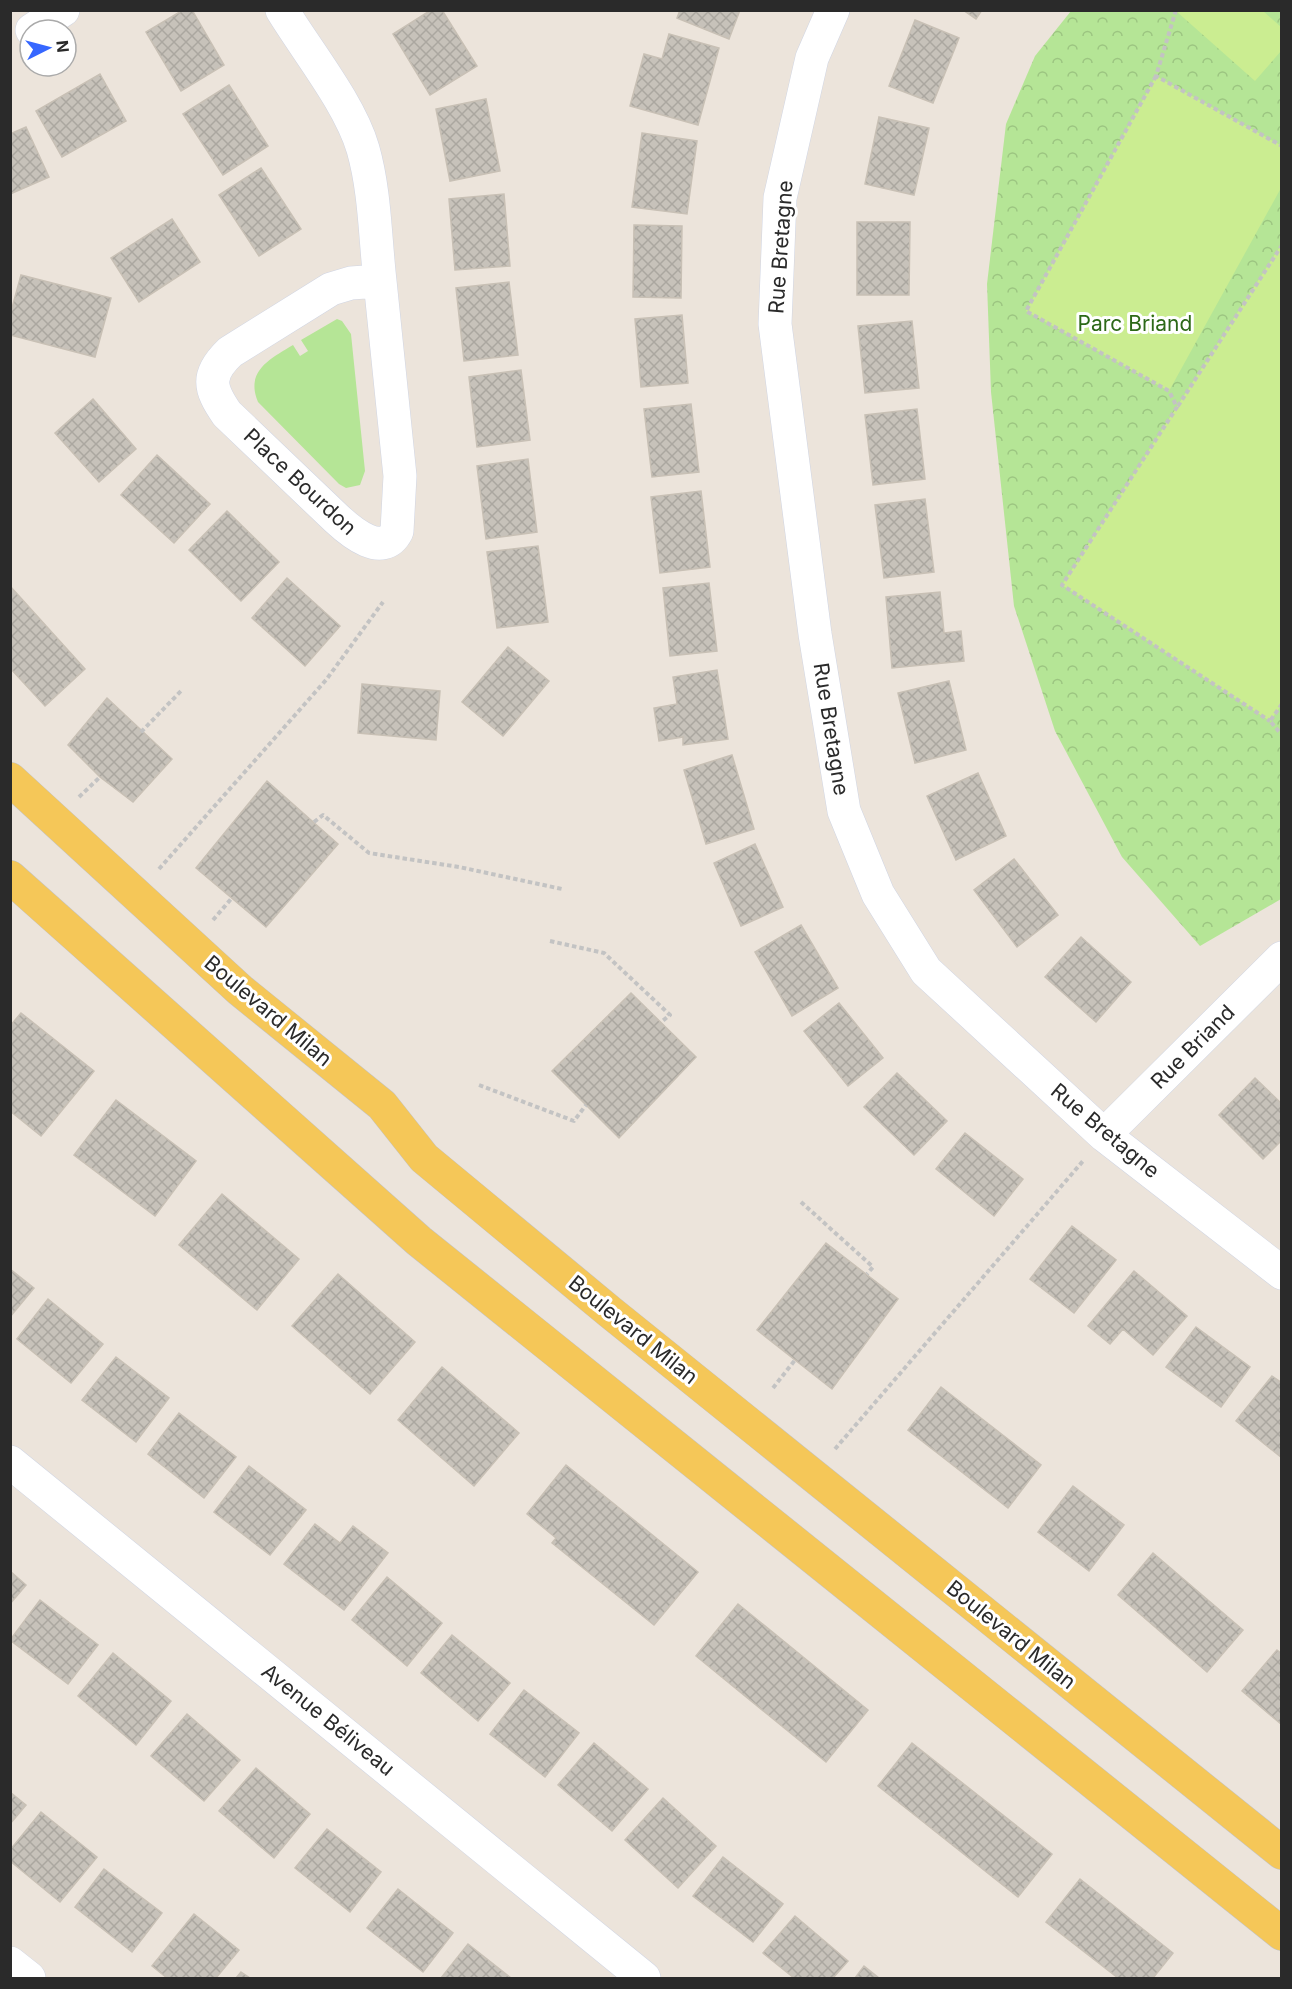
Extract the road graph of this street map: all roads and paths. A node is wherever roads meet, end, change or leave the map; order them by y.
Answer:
1 (282, 10) edge
2 (833, 10) edge
3 (1176, 10) edge
4 (1156, 76) junction
5 (1281, 146) edge
6 (1281, 245) edge
7 (380, 281) junction
8 (1177, 407) junction
9 (383, 602) dead end
10 (181, 691) dead end
11 (1281, 704) edge
12 (1270, 721) junction
13 (141, 732) dead end
14 (1281, 735) edge
15 (100, 777) dead end
16 (10, 779) edge
17 (78, 798) dead end
18 (314, 822) dead end
19 (159, 870) dead end
20 (10, 877) edge
21 (562, 889) dead end
22 (231, 899) dead end
23 (206, 927) dead end
24 (550, 941) dead end
25 (1281, 958) edge
26 (661, 1022) dead end
27 (479, 1084) dead end
28 (586, 1105) dead end
29 (1104, 1135) junction
30 (801, 1202) dead end
31 (1281, 1273) edge
32 (867, 1274) dead end
33 (795, 1360) dead end
34 (772, 1388) dead end
35 (10, 1462) edge
36 (813, 1475) junction
37 (1281, 1853) edge
38 (1281, 1934) edge
39 (10, 1963) edge
40 (29, 1978) edge
41 (644, 1978) edge

1 - 7 street, Place Bourdon
2 - 29 street, Rue Bretagne
3 - 4 path
4 - 5 path
4 - 8 path
6 - 8 path
7 - 7 street, Place Bourdon
8 - 12 path
9 - 19 path
10 - 13 path
11 - 12 path
12 - 14 path
15 - 17 path
16 - 36 main road, Boulevard Milan
18 - 21 path
20 - 38 main road
22 - 23 path
24 - 26 path
25 - 29 street, Rue Briand
27 - 28 path
29 - 31 street, Rue Bretagne
29 - 36 path
30 - 32 path
33 - 34 path
35 - 41 street, Avenue Béliveau
36 - 37 main road, Boulevard Milan
39 - 40 street

